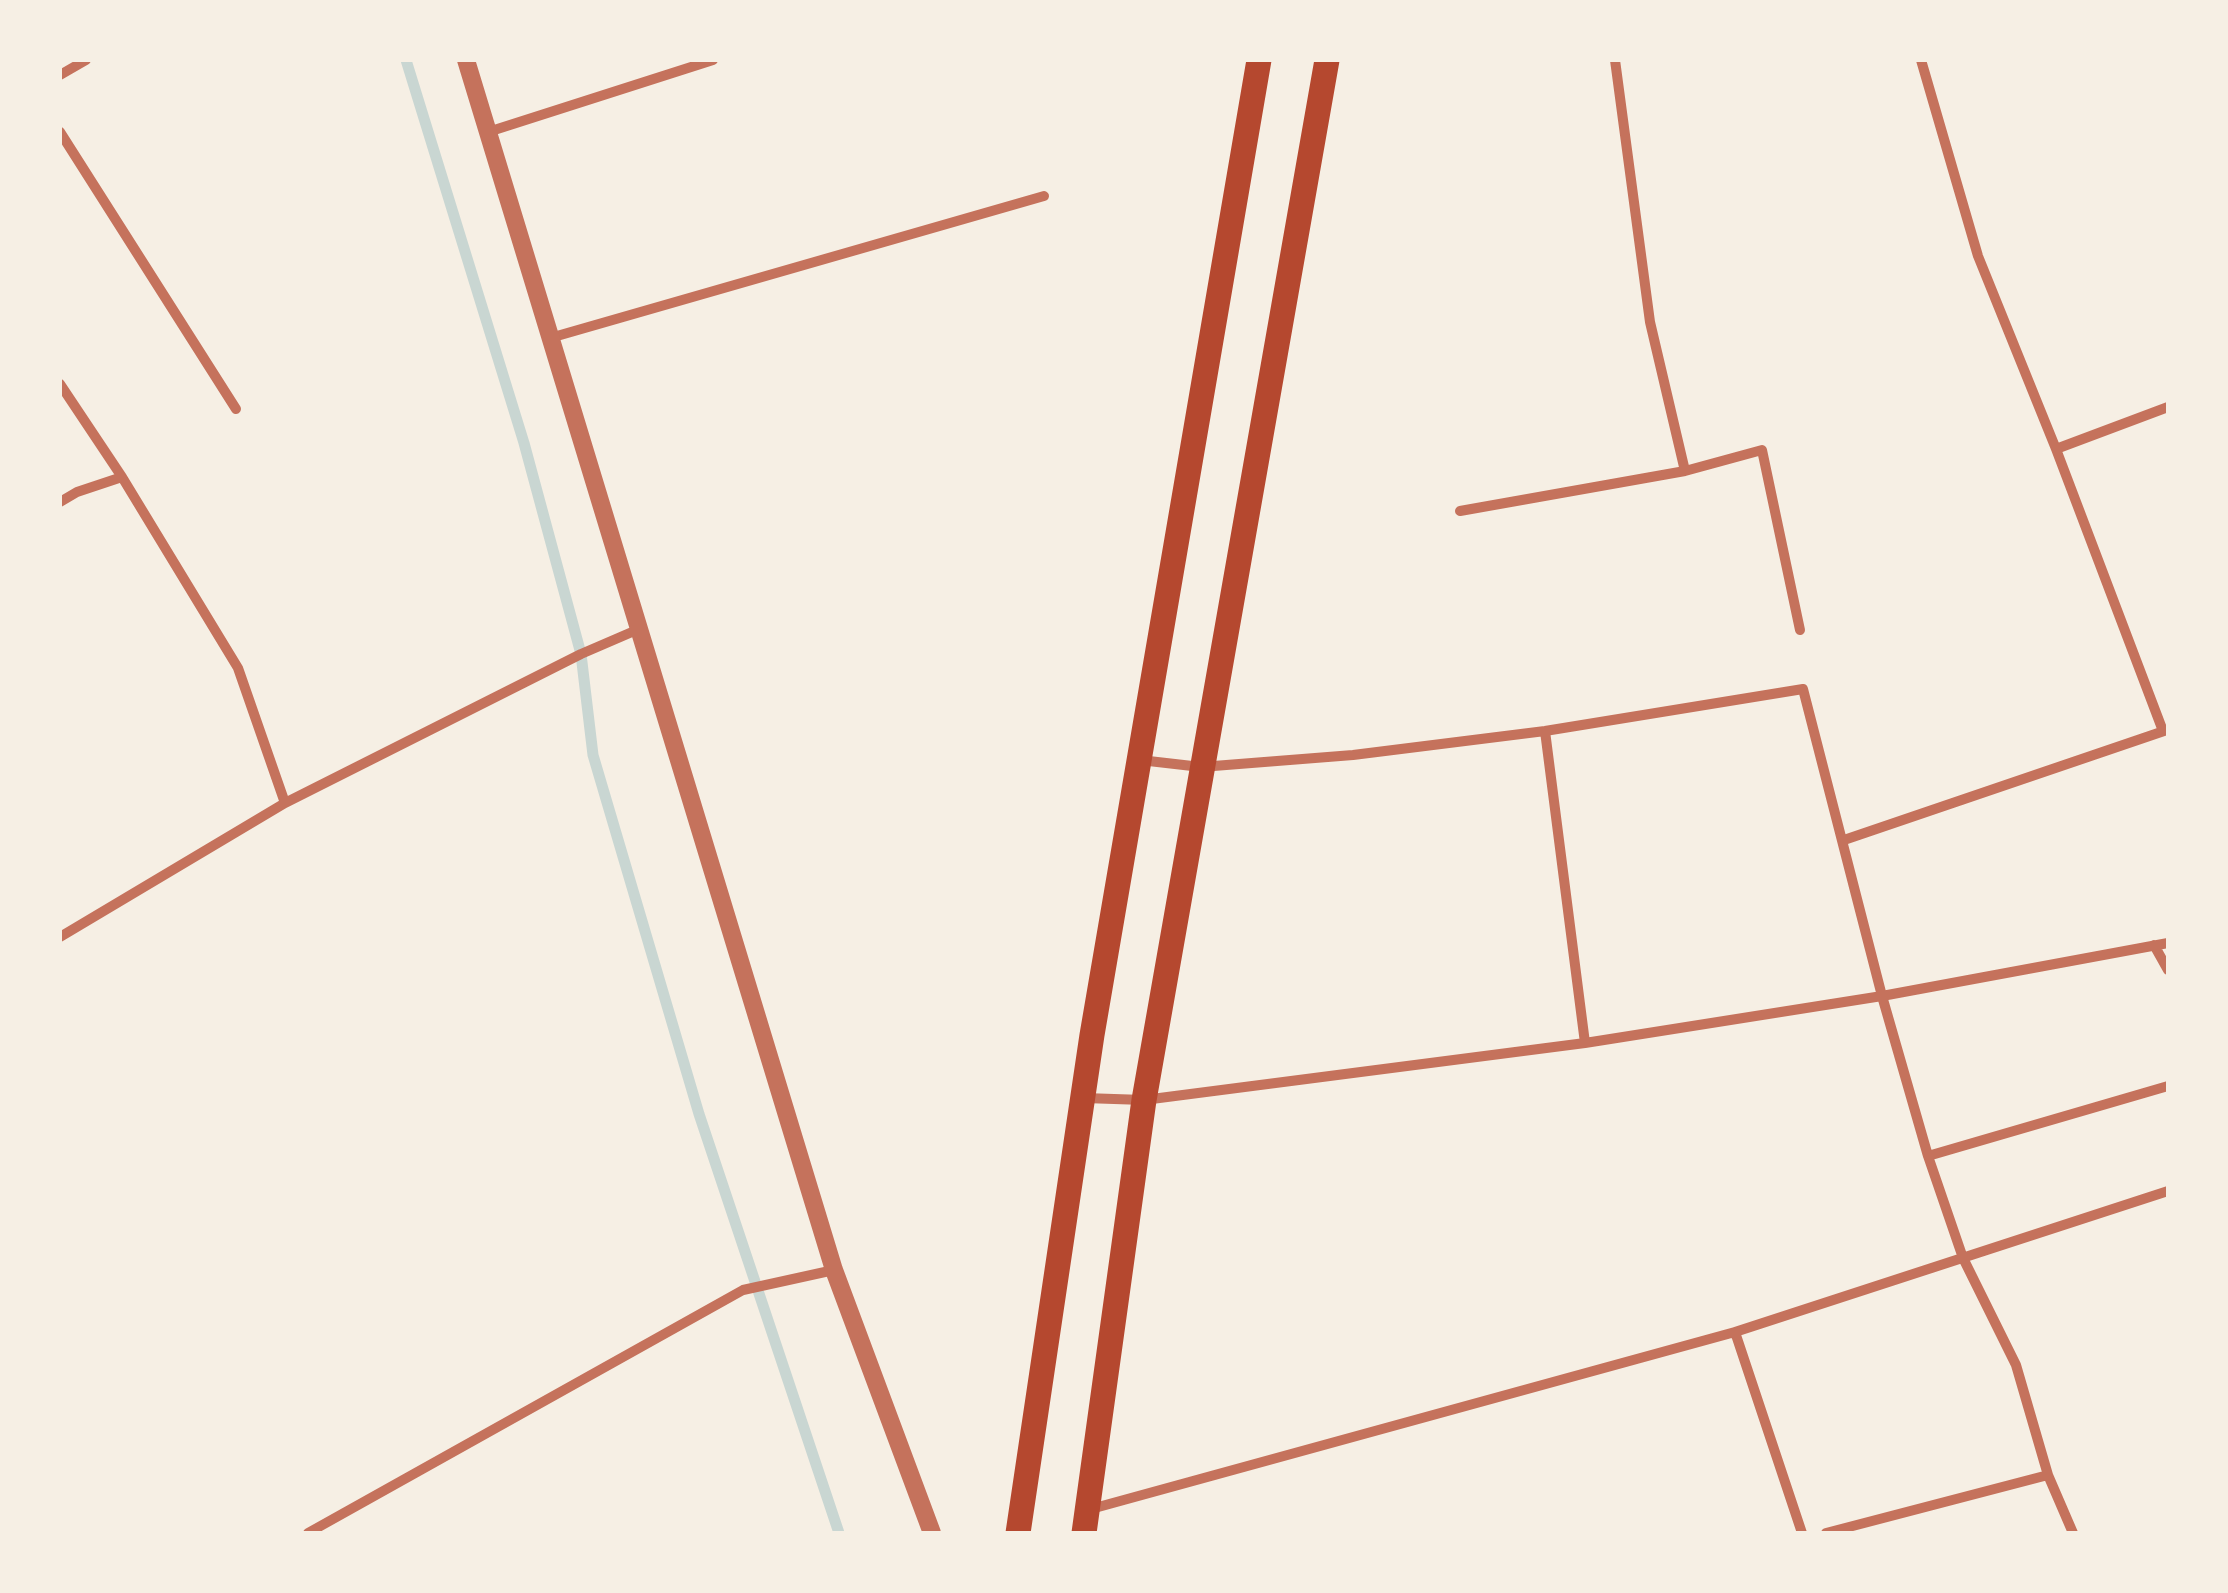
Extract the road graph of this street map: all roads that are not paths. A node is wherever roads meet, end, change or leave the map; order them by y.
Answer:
1 (86, 60) edge
2 (466, 60) edge
3 (713, 60) edge
4 (1259, 60) edge
5 (1327, 60) edge
6 (1615, 60) edge
7 (1922, 60) edge
8 (60, 75) edge
9 (60, 132) edge
10 (488, 132) junction
11 (1044, 196) dead end
12 (550, 338) junction
13 (60, 384) edge
14 (2168, 407) edge
15 (236, 409) dead end
16 (2056, 449) junction
17 (1685, 470) junction
18 (122, 477) junction
19 (60, 502) edge
20 (1460, 511) dead end
21 (639, 629) junction
22 (1800, 630) dead end
23 (1545, 731) junction
24 (2166, 731) edge
25 (1140, 760) junction
26 (1201, 767) junction
27 (285, 803) junction
28 (1844, 840) junction
29 (60, 937) edge
30 (2168, 942) edge
31 (2154, 945) junction
32 (2168, 970) edge
33 (1882, 996) junction
34 (1585, 1043) junction
35 (2168, 1086) edge
36 (1082, 1098) junction
37 (1144, 1100) junction
38 (1928, 1156) junction
39 (2168, 1191) edge
40 (1964, 1258) junction
41 (834, 1270) junction
42 (1735, 1332) junction
43 (2048, 1475) junction
44 (1087, 1521) edge
45 (308, 1533) edge
46 (932, 1533) edge
47 (1018, 1533) edge
48 (1802, 1533) edge
49 (1826, 1533) edge
50 (2072, 1533) edge

1 - 8 street
2 - 10 street
3 - 10 street
4 - 25 main road
5 - 26 main road
6 - 17 street
7 - 16 street
9 - 15 street
10 - 12 street
11 - 12 street
12 - 21 street
13 - 18 street
14 - 16 street
16 - 24 street
17 - 20 street
17 - 22 street
18 - 19 street
18 - 27 street
21 - 27 street
21 - 41 street
23 - 26 street
23 - 28 street
23 - 34 street
24 - 28 street
25 - 26 street
25 - 36 main road
26 - 37 main road
27 - 29 street
28 - 33 street
30 - 31 street
31 - 32 street
31 - 33 street
33 - 34 street
33 - 38 street
34 - 37 street
35 - 38 street
36 - 37 street
36 - 47 main road
37 - 44 main road
38 - 40 street
39 - 40 street
40 - 42 street
40 - 43 street
41 - 45 street
41 - 46 street
42 - 44 street
42 - 48 street
43 - 49 street
43 - 50 street

